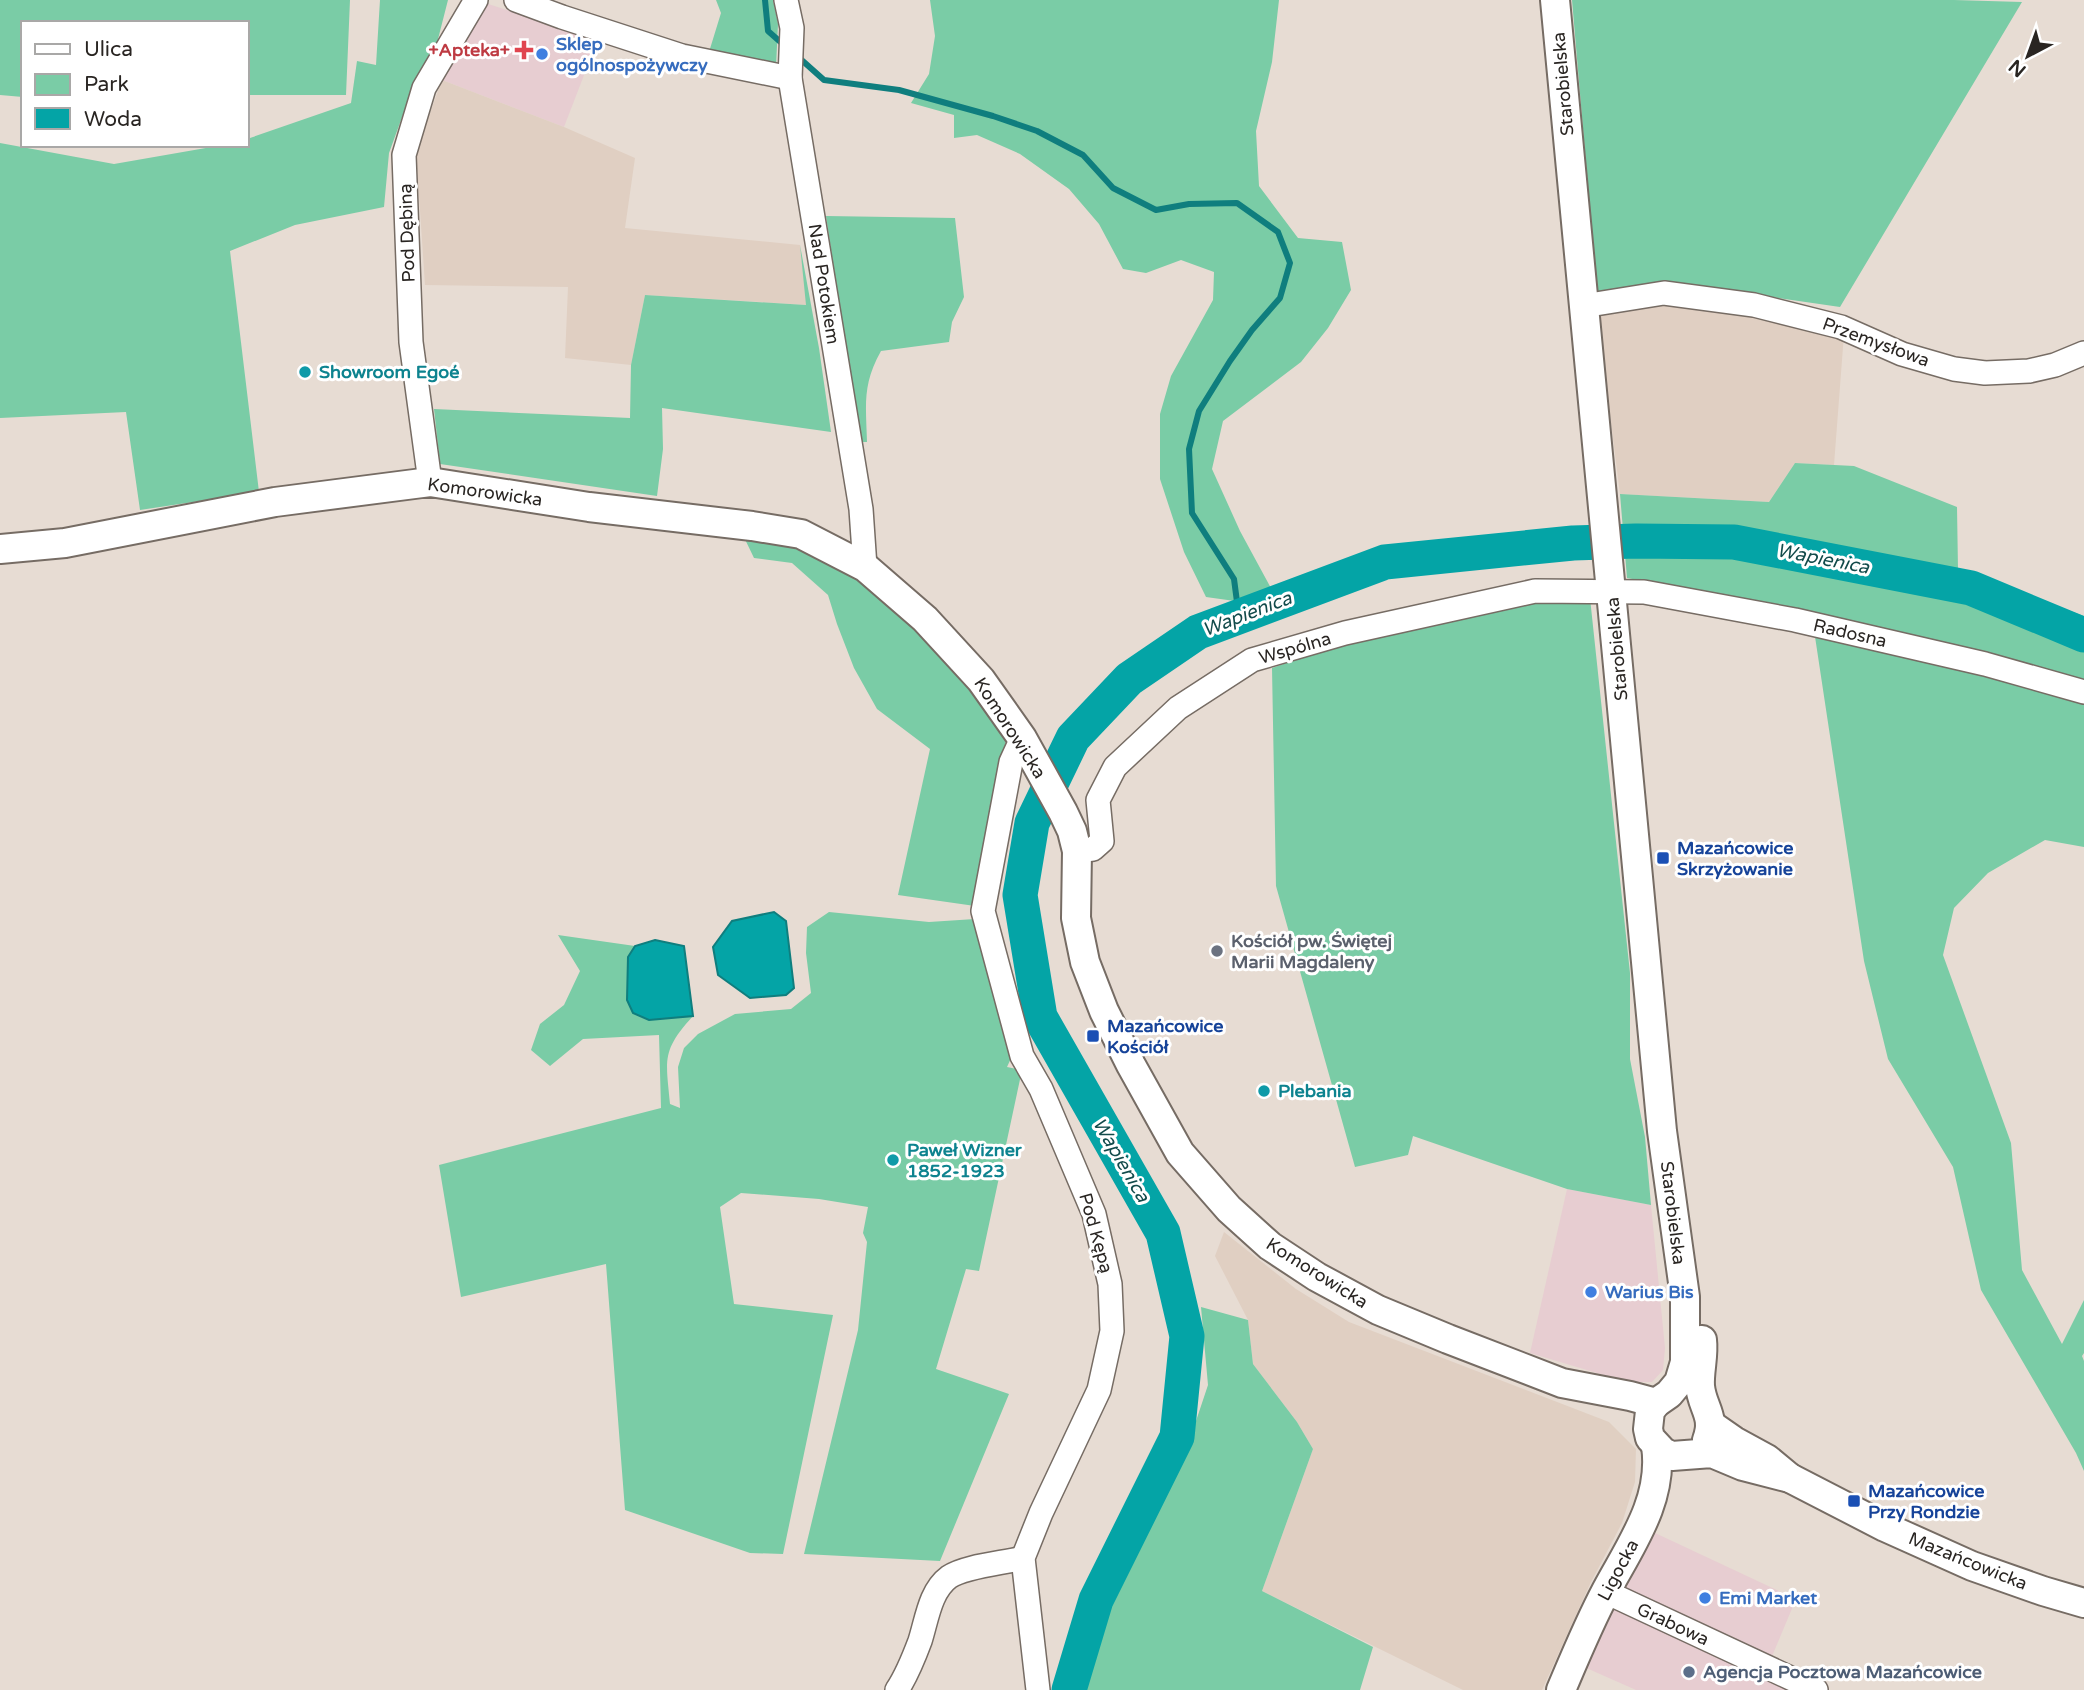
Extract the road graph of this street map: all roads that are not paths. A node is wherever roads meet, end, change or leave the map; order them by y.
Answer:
1 (476, 0) edge
2 (516, 0) edge
3 (786, 0) edge
4 (1555, 0) edge
5 (790, 71) junction
6 (1583, 306) junction
7 (2084, 354) edge
8 (430, 482) junction
9 (0, 549) edge
10 (866, 568) junction
11 (1611, 582) junction
12 (2084, 692) edge
13 (1027, 748) junction
14 (1077, 851) junction
15 (1685, 1297) junction
16 (1707, 1414) junction
17 (1657, 1418) junction
18 (1687, 1455) junction
19 (1790, 1478) junction
20 (1645, 1522) junction
21 (1023, 1558) junction
22 (1605, 1592) junction
23 (2084, 1604) edge
24 (897, 1690) edge
25 (1038, 1690) edge
26 (1561, 1690) edge
27 (1816, 1690) edge

1 - 8 street, Pod Dębiną
2 - 5 street
3 - 5 street, Nad Potokiem
4 - 6 street, Starobielska
5 - 10 street, Nad Potokiem
6 - 7 street, Przemysłowa
6 - 11 street, Starobielska
8 - 9 street, Komorowicka
8 - 10 street, Komorowicka
10 - 13 street, Komorowicka
11 - 12 street, Radosna
11 - 14 street, Wspólna
11 - 15 street, Starobielska
13 - 14 street, Komorowicka
13 - 21 street, Pod Kępą
14 - 17 street, Komorowicka
15 - 16 street
15 - 17 street
16 - 17 street
16 - 18 street
16 - 19 street, Mazańcowicka
17 - 18 street
17 - 20 street, Ligocka
18 - 19 street
18 - 20 street
19 - 23 street, Mazańcowicka
20 - 22 street, Ligocka
21 - 24 street
21 - 25 street, Pod Kępą
22 - 26 street, Ligocka
22 - 27 street, Grabowa

